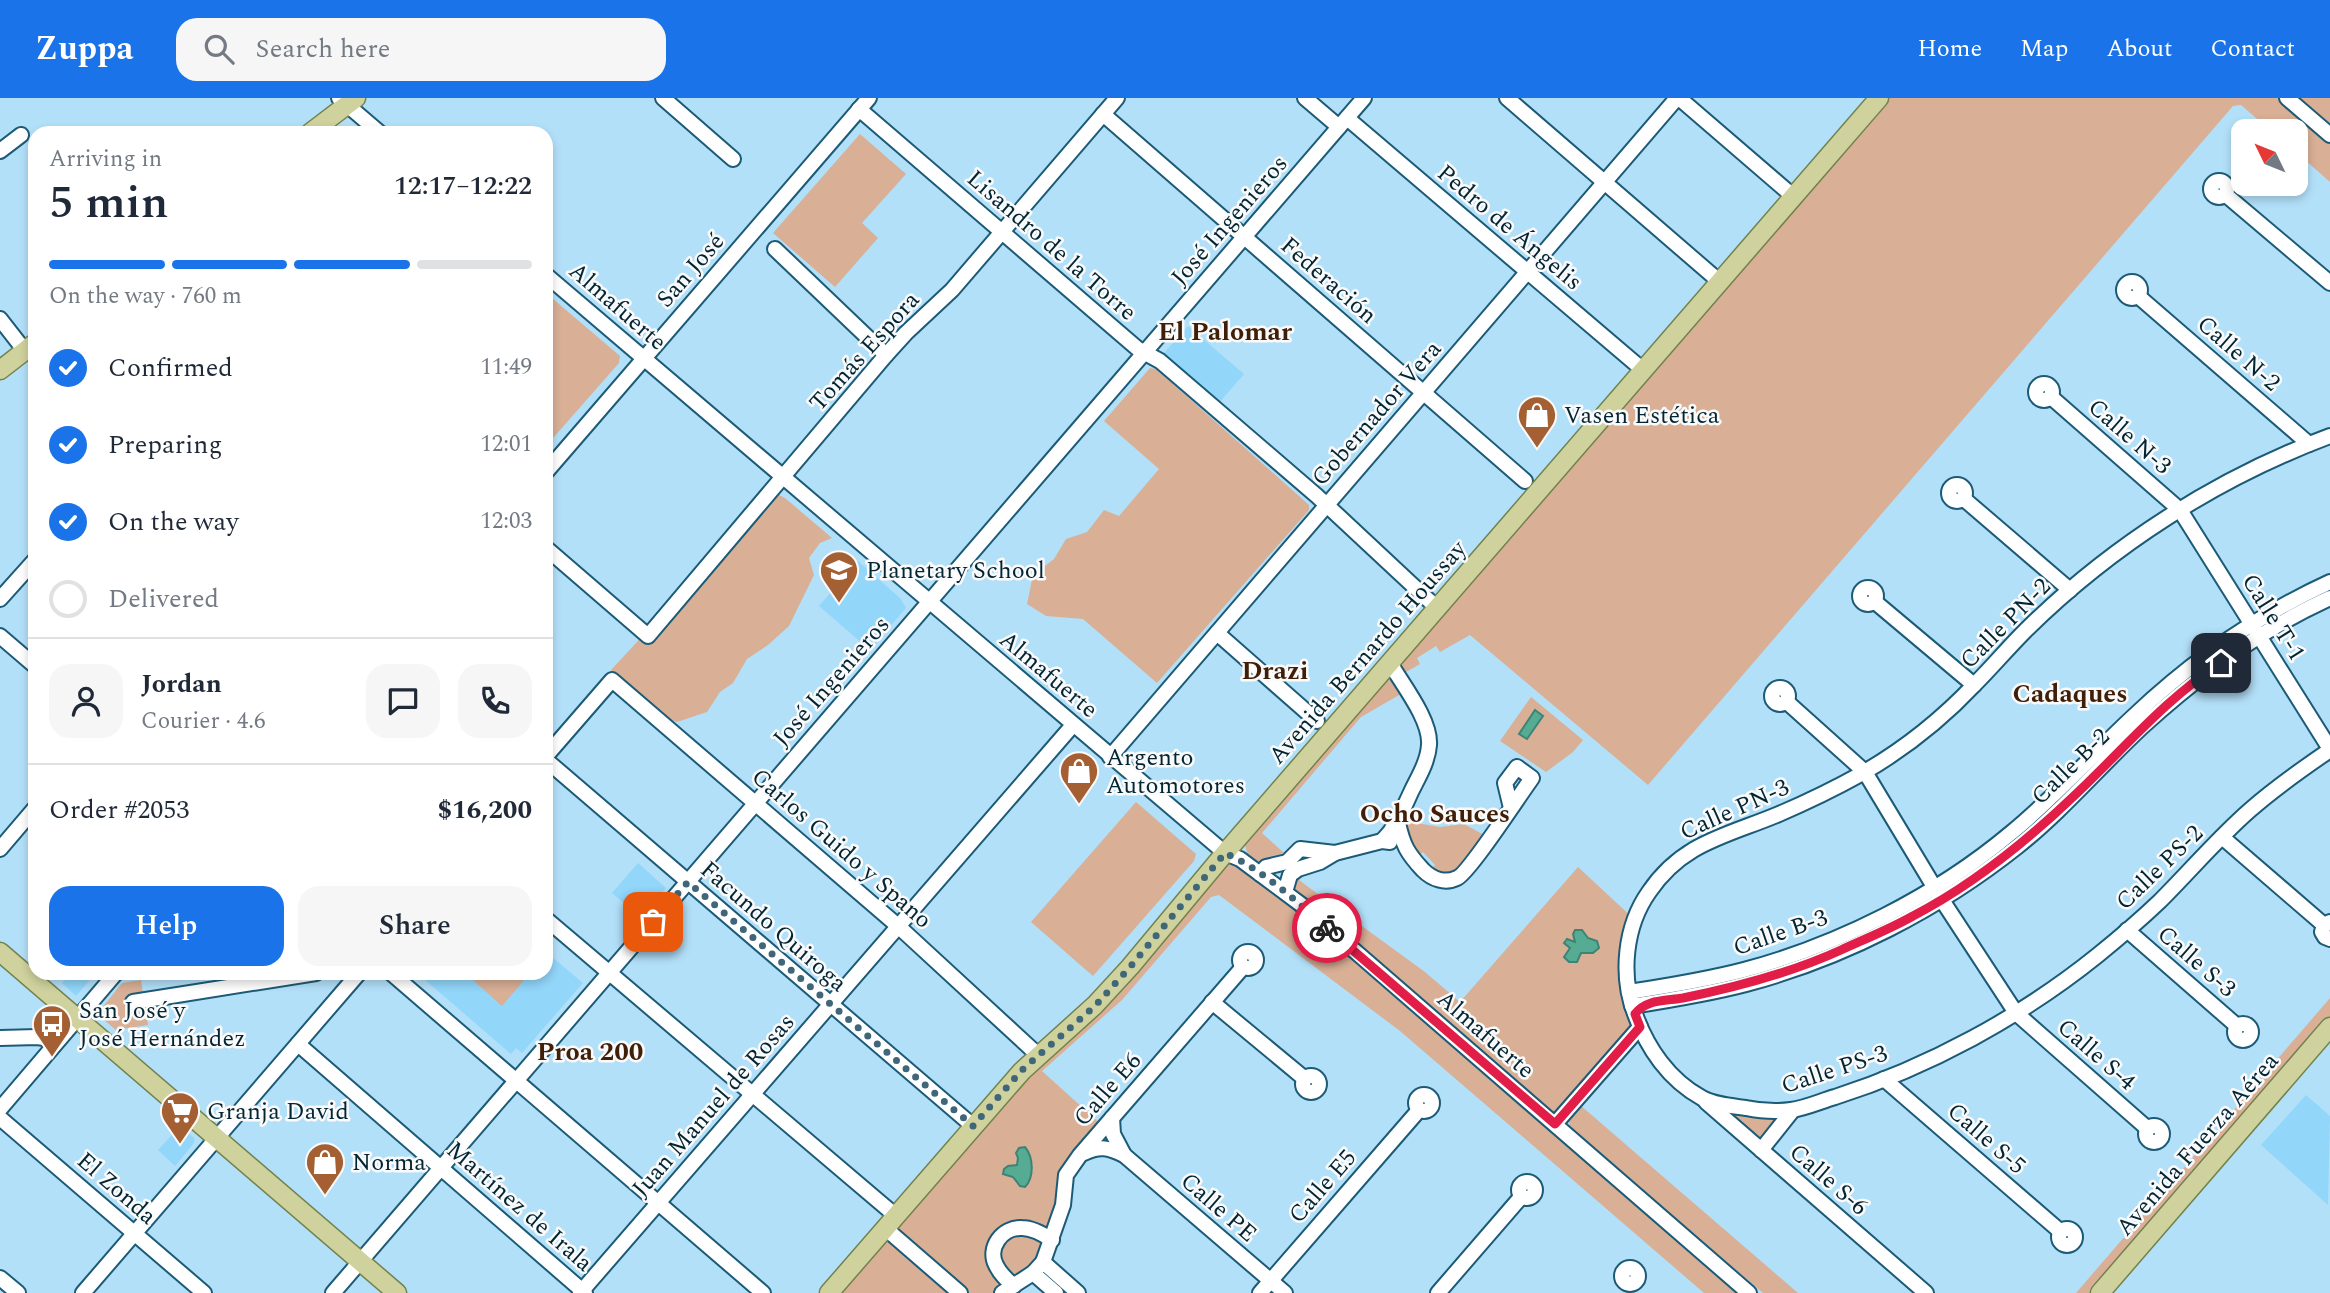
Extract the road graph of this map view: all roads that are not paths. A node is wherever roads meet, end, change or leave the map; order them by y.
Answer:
1 (663, 98) edge
2 (1117, 98) edge
3 (1305, 98) edge
4 (1364, 98) edge
5 (1507, 98) edge
6 (1678, 98) edge
7 (2287, 98) edge
8 (347, 100) edge
9 (1875, 100) edge
10 (864, 104) edge
11 (1103, 114) junction
12 (1343, 122) junction
13 (318, 126) edge
14 (373, 126) edge
15 (21, 135) dead end
16 (2330, 135) edge
17 (0, 151) edge
18 (733, 159) dead end
19 (1604, 182) junction
20 (2226, 195) dead end
21 (1794, 197) junction
22 (1002, 232) junction
23 (1244, 237) junction
24 (775, 249) dead end
25 (1528, 271) junction
26 (553, 281) edge
27 (1720, 282) junction
28 (2330, 284) edge
29 (2138, 296) dead end
30 (2, 325) edge
31 (28, 345) edge
32 (28, 349) edge
33 (1144, 352) junction
34 (886, 355) junction
35 (644, 358) junction
36 (0, 370) edge
37 (1643, 370) junction
38 (1424, 392) junction
39 (2050, 397) dead end
40 (2330, 436) edge
41 (2309, 444) junction
42 (553, 464) edge
43 (782, 477) junction
44 (1525, 481) dead end
45 (1964, 499) dead end
46 (1326, 506) junction
47 (2180, 510) junction
48 (553, 554) edge
49 (28, 568) edge
50 (2330, 582) edge
51 (2070, 590) junction
52 (2330, 598) edge
53 (0, 600) edge
54 (1874, 601) dead end
55 (929, 602) junction
56 (1437, 608) junction
57 (2256, 631) junction
58 (1217, 633) junction
59 (0, 636) edge
60 (28, 660) edge
61 (1390, 663) junction
62 (1974, 685) junction
63 (1787, 702) dead end
64 (1317, 721) dead end
65 (1073, 725) junction
66 (2330, 749) edge
67 (553, 750) edge
68 (1110, 757) junction
69 (553, 764) edge
70 (1865, 772) junction
71 (755, 803) junction
72 (1511, 808) dead end
73 (28, 816) edge
74 (1398, 823) junction
75 (2222, 837) junction
76 (1382, 841) junction
77 (1404, 848) junction
78 (0, 849) edge
79 (1225, 853) junction
80 (1289, 868) junction
81 (1260, 874) junction
82 (688, 882) junction
83 (1285, 892) junction
84 (1939, 893) junction
85 (553, 925) edge
86 (898, 926) junction
87 (2328, 929) edge
88 (2127, 930) junction
89 (0, 951) edge
90 (1243, 967) dead end
91 (609, 973) junction
92 (28, 975) edge
93 (34, 980) edge
94 (110, 980) edge
95 (272, 980) edge
96 (353, 980) edge
97 (399, 980) edge
98 (133, 1002) dead end
99 (1212, 1002) junction
100 (831, 1004) junction
101 (1636, 1009) junction
102 (2016, 1013) junction
103 (78, 1018) junction
104 (2237, 1026) dead end
105 (2330, 1027) edge
106 (0, 1038) edge
107 (58, 1040) junction
108 (2330, 1041) edge
109 (298, 1044) junction
110 (1038, 1055) junction
111 (1304, 1079) dead end
112 (1884, 1079) junction
113 (516, 1080) junction
114 (753, 1094) junction
115 (1702, 1098) junction
116 (0, 1109) edge
117 (1419, 1110) dead end
118 (1793, 1110) junction
119 (0, 1118) edge
120 (1112, 1118) junction
121 (1555, 1124) junction
122 (973, 1126) junction
123 (2148, 1129) dead end
124 (217, 1138) junction
125 (1761, 1150) junction
126 (1080, 1155) junction
127 (1124, 1155) junction
128 (441, 1168) junction
129 (1521, 1197) dead end
130 (659, 1203) junction
131 (890, 1222) junction
132 (2061, 1231) dead end
133 (135, 1234) junction
134 (1052, 1240) junction
135 (360, 1262) junction
136 (1038, 1268) junction
137 (0, 1278) edge
138 (1270, 1281) junction
139 (1008, 1289) edge
140 (582, 1292) edge
141 (18, 1293) edge
142 (83, 1293) edge
143 (204, 1293) edge
144 (333, 1293) edge
145 (397, 1293) edge
146 (763, 1293) edge
147 (829, 1293) edge
148 (960, 1293) edge
149 (1056, 1293) edge
150 (1078, 1293) edge
151 (1260, 1293) edge
152 (1284, 1293) edge
153 (1438, 1293) edge
154 (1749, 1293) edge
155 (1926, 1293) edge
156 (2100, 1293) edge
157 (2112, 1293) edge

1 - 18 street
2 - 11 street, Tomás Espora
3 - 12 street, Pedro de Ángelis
4 - 12 street, José Ingenieros
5 - 19 street
6 - 19 street, Gobernador Vera
6 - 21 street
7 - 16 street
8 - 13 main road
8 - 14 street
9 - 21 main road, Avenida Bernardo Houssay
10 - 22 street, Lisandro de la Torre
10 - 35 street, San José
11 - 22 street, Tomás Espora
11 - 23 street, Federación
12 - 23 street, José Ingenieros
12 - 25 street, Pedro de Ángelis
15 - 17 street
19 - 25 street, Gobernador Vera
19 - 27 street
20 - 28 street
21 - 27 main road, Avenida Bernardo Houssay
22 - 33 street, Lisandro de la Torre
22 - 34 street, Tomás Espora
23 - 33 street, José Ingenieros
23 - 38 street, Federación
24 - 34 street
25 - 37 street, Pedro de Ángelis
25 - 38 street, Gobernador Vera
26 - 35 street, Almafuerte
27 - 37 main road, Avenida Bernardo Houssay
29 - 41 street, Calle N-2
30 - 31 street
32 - 36 main road
33 - 46 street, Lisandro de la Torre
33 - 55 street, José Ingenieros
34 - 43 street, Tomás Espora
35 - 42 street, San José
35 - 43 street, Almafuerte
37 - 56 main road, Avenida Bernardo Houssay
38 - 44 street, Federación
38 - 46 street, Gobernador Vera
39 - 47 street, Calle N-3
40 - 41 street, Calle PN-2
41 - 47 street, Calle PN-2
43 - 48 street, Tomás Espora
43 - 55 street, Almafuerte
45 - 51 street
46 - 56 street, Lisandro de la Torre
46 - 58 street, Gobernador Vera
47 - 51 street, Calle PN-2
47 - 57 street, Calle T-1
49 - 53 street
50 - 57 street
51 - 62 street, Calle PN-2
52 - 57 street
54 - 62 street
55 - 65 street, Almafuerte
55 - 71 street, José Ingenieros
56 - 61 main road, Avenida Bernardo Houssay
57 - 66 street, Calle T-1
57 - 84 street, Calle B-2
58 - 64 street
58 - 68 street, Gobernador Vera
59 - 60 street
61 - 74 street
61 - 79 main road, Avenida Bernardo Houssay
62 - 70 street, Calle PN-2
63 - 70 street, Calle S-4
65 - 68 street, Almafuerte
65 - 86 street, Juan Manuel de Rosas
66 - 75 street, Calle PS-2
67 - 71 street, Carlos Guido y Spano
68 - 79 street, Almafuerte
69 - 82 street, Facundo Quiroga
70 - 84 street, Calle S-4
70 - 101 street, Calle PN-3
71 - 82 street, José Ingenieros
71 - 86 street, Carlos Guido y Spano
72 - 77 street
73 - 78 street
74 - 76 street
74 - 77 street
75 - 87 street
75 - 88 street, Calle PS-2
76 - 77 street
76 - 80 street
79 - 81 street, Almafuerte
79 - 110 main road, Avenida Bernardo Houssay
80 - 81 street
80 - 83 street
81 - 83 street, Almafuerte
82 - 91 street, José Ingenieros
82 - 100 street, Facundo Quiroga
83 - 121 street, Almafuerte
84 - 101 street, Calle B-3
84 - 102 street, Calle S-4
85 - 91 street
86 - 100 street, Juan Manuel de Rosas
86 - 110 street, Carlos Guido y Spano
88 - 102 street, Calle PS-2
88 - 104 street, Calle S-3
89 - 92 main road
90 - 99 street, Calle E6
91 - 113 street, José Ingenieros
91 - 114 street
93 - 103 main road
94 - 103 street
95 - 98 street
96 - 109 street
97 - 113 street
99 - 111 street
99 - 120 street, Calle E6
100 - 114 street, Juan Manuel de Rosas
100 - 122 street, Facundo Quiroga
101 - 115 street, Calle PS-3
101 - 121 street
102 - 112 street, Calle PS-3
102 - 123 street, Calle S-4
103 - 107 street
103 - 124 main road
105 - 156 main road, Avenida Fuerza Aérea
106 - 107 street
107 - 116 street
108 - 157 main road, Avenida Fuerza Aérea
109 - 124 street
109 - 128 street, Martínez de Irala
110 - 122 main road, Avenida Bernardo Houssay
112 - 118 street, Calle PS-3
112 - 132 street, Calle S-5
113 - 128 street, José Ingenieros
113 - 130 street
114 - 130 street, Juan Manuel de Rosas
114 - 131 street
115 - 118 street, Calle PS-3
115 - 125 street, Calle S-6
117 - 138 street, Calle E5
118 - 125 street
119 - 133 street, El Zonda
120 - 126 street, Calle E6
120 - 127 street, Calle PE
121 - 154 street, Almafuerte
122 - 131 main road, Avenida Bernardo Houssay
124 - 133 street
124 - 135 main road
125 - 155 street, Calle S-6
126 - 127 street
126 - 134 street, Calle E6
127 - 138 street, Calle PE
128 - 135 street, José Ingenieros
128 - 140 street, Martínez de Irala
129 - 153 street
130 - 140 street, Juan Manuel de Rosas
130 - 146 street
131 - 147 main road, Avenida Bernardo Houssay
131 - 148 street
133 - 142 street
133 - 143 street, El Zonda
134 - 136 street, Calle E6
134 - 139 street
135 - 144 street, José Ingenieros
135 - 145 main road
136 - 139 street
136 - 149 street
136 - 150 street
137 - 141 street
138 - 151 street, Calle E5
138 - 152 street, Calle PE

